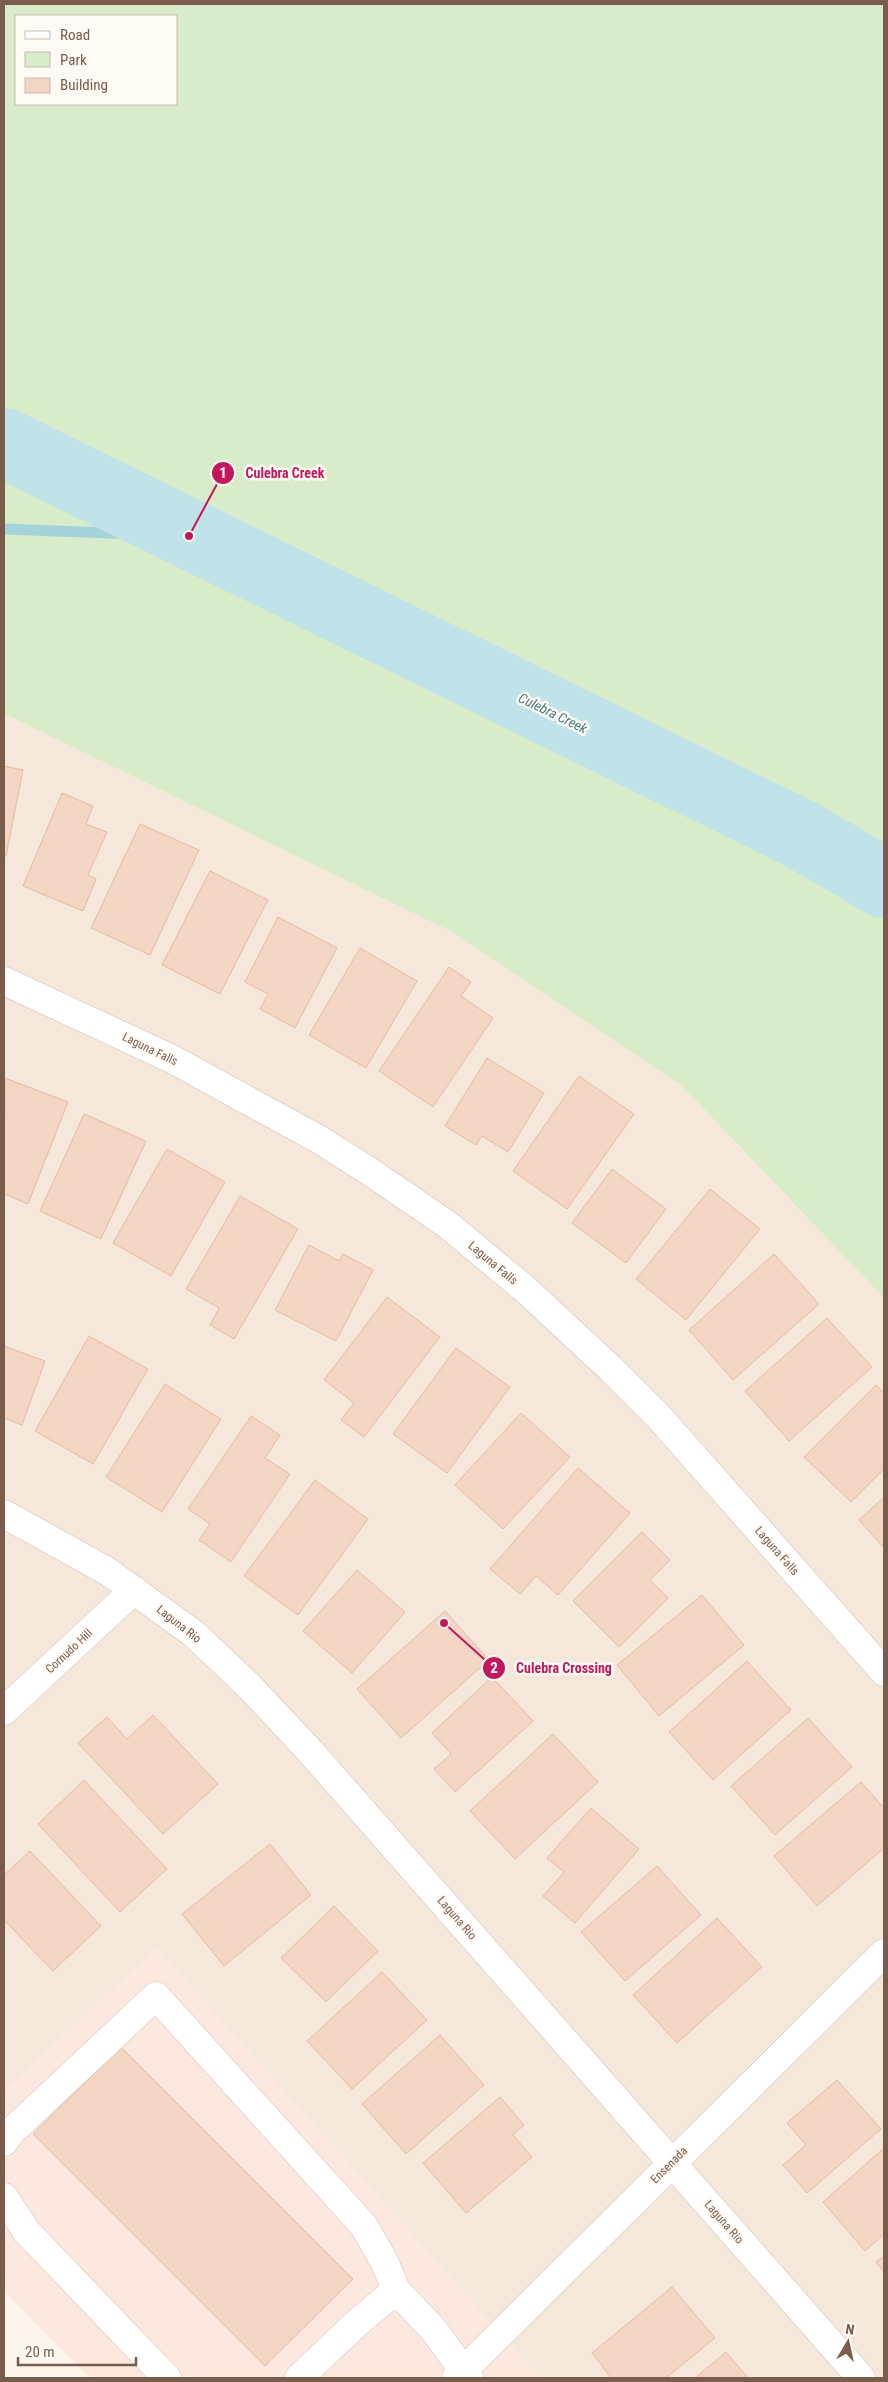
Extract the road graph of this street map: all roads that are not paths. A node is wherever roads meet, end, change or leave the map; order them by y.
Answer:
1 (4, 981) edge
2 (4, 1514) edge
3 (134, 1590) junction
4 (884, 1672) edge
5 (4, 1711) edge
6 (884, 1953) edge
7 (4, 2142) edge
8 (672, 2162) junction
9 (4, 2197) edge
10 (396, 2290) junction
11 (462, 2376) edge
12 (167, 2378) edge
13 (299, 2378) edge
14 (861, 2378) edge

1 - 4 street, Laguna Falls
2 - 3 street, Laguna Rio
3 - 5 street, Cornudo Hill
3 - 8 street, Laguna Rio
6 - 8 street, Ensenada
7 - 10 street
8 - 11 street, Ensenada
8 - 14 street, Laguna Rio
9 - 12 street
10 - 11 street
10 - 13 street

